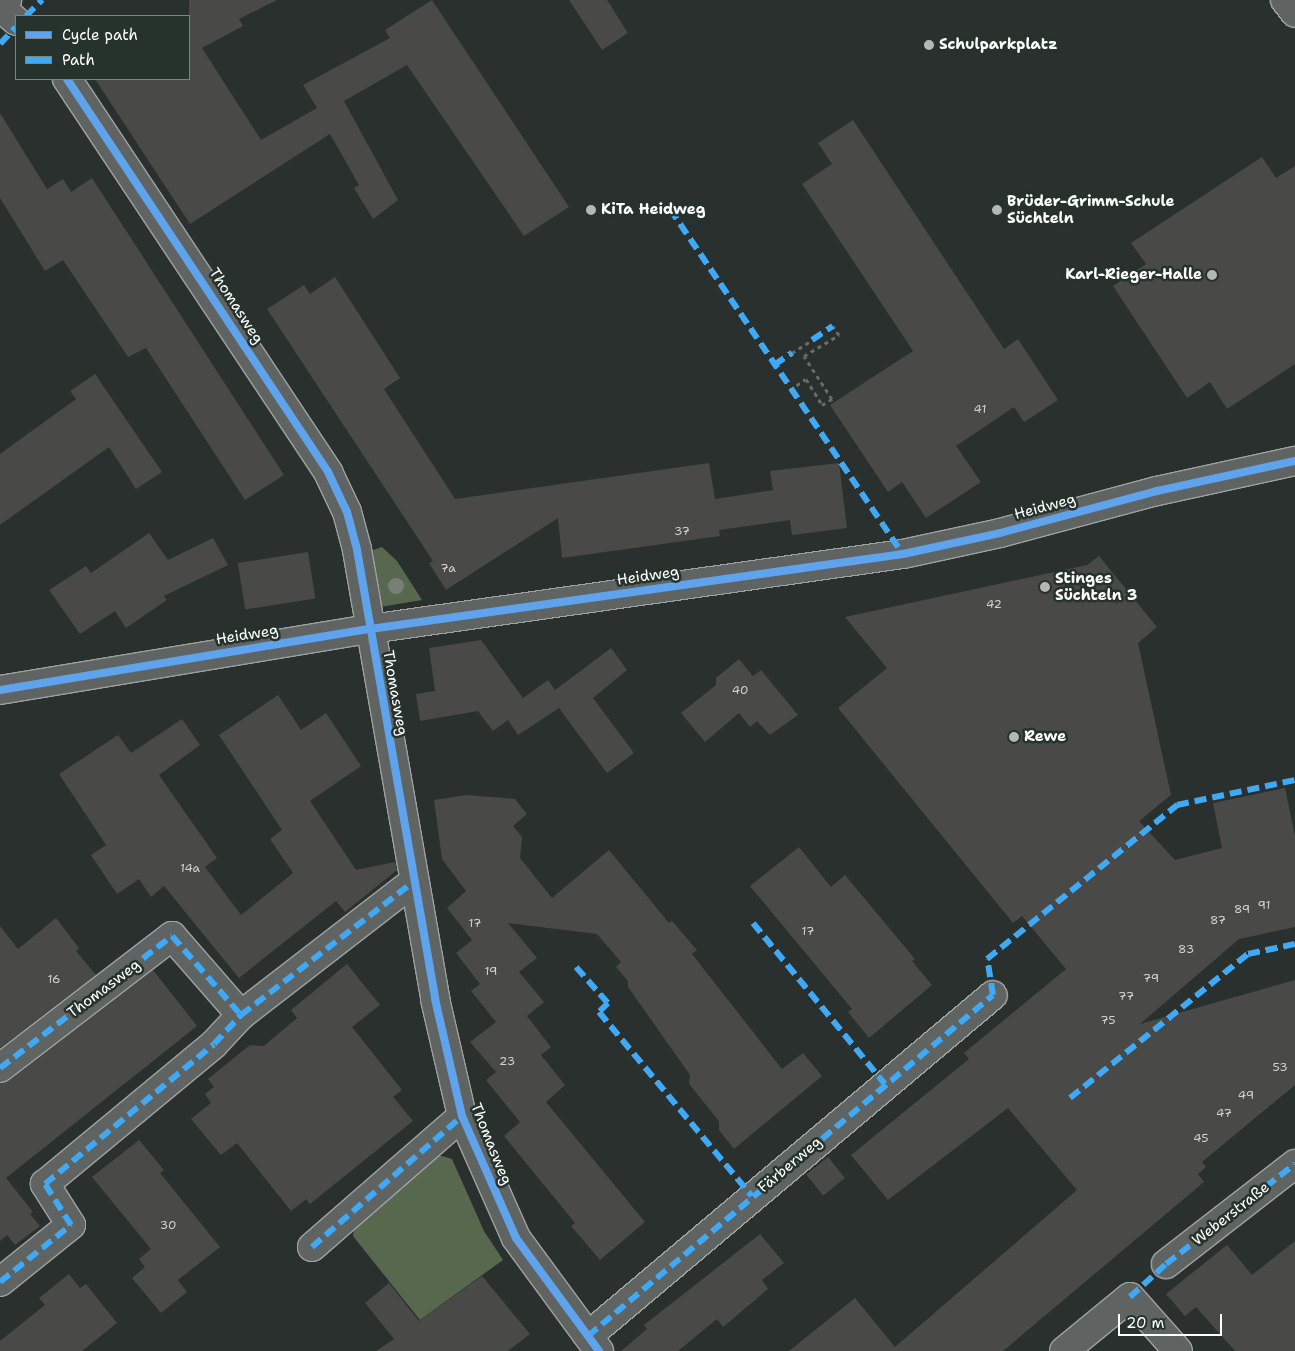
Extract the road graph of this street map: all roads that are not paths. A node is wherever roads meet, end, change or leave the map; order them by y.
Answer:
1 (7, 0) edge
2 (1285, 0) edge
3 (0, 8) edge
4 (1295, 13) edge
5 (15, 20) edge
6 (68, 80) edge
7 (1295, 461) edge
8 (370, 629) junction
9 (0, 690) edge
10 (414, 882) junction
11 (993, 995) dead end
12 (241, 1015) junction
13 (0, 1068) edge
14 (462, 1116) junction
15 (1295, 1164) edge
16 (312, 1247) dead end
17 (1166, 1264) dead end
18 (0, 1282) edge
19 (594, 1344) edge
20 (1064, 1351) edge
21 (1178, 1351) edge

1 - 3 street
2 - 4 street
3 - 5 street
6 - 8 street, Thomasweg
7 - 8 street, Heidweg
8 - 9 street, Heidweg
8 - 10 street, Thomasweg
10 - 12 street
10 - 14 street, Thomasweg
11 - 19 street, Färberweg
12 - 13 street, Thomasweg
12 - 18 street
14 - 16 street, Thomasweg
14 - 19 street, Thomasweg
15 - 17 street, Weberstraße
20 - 21 street

